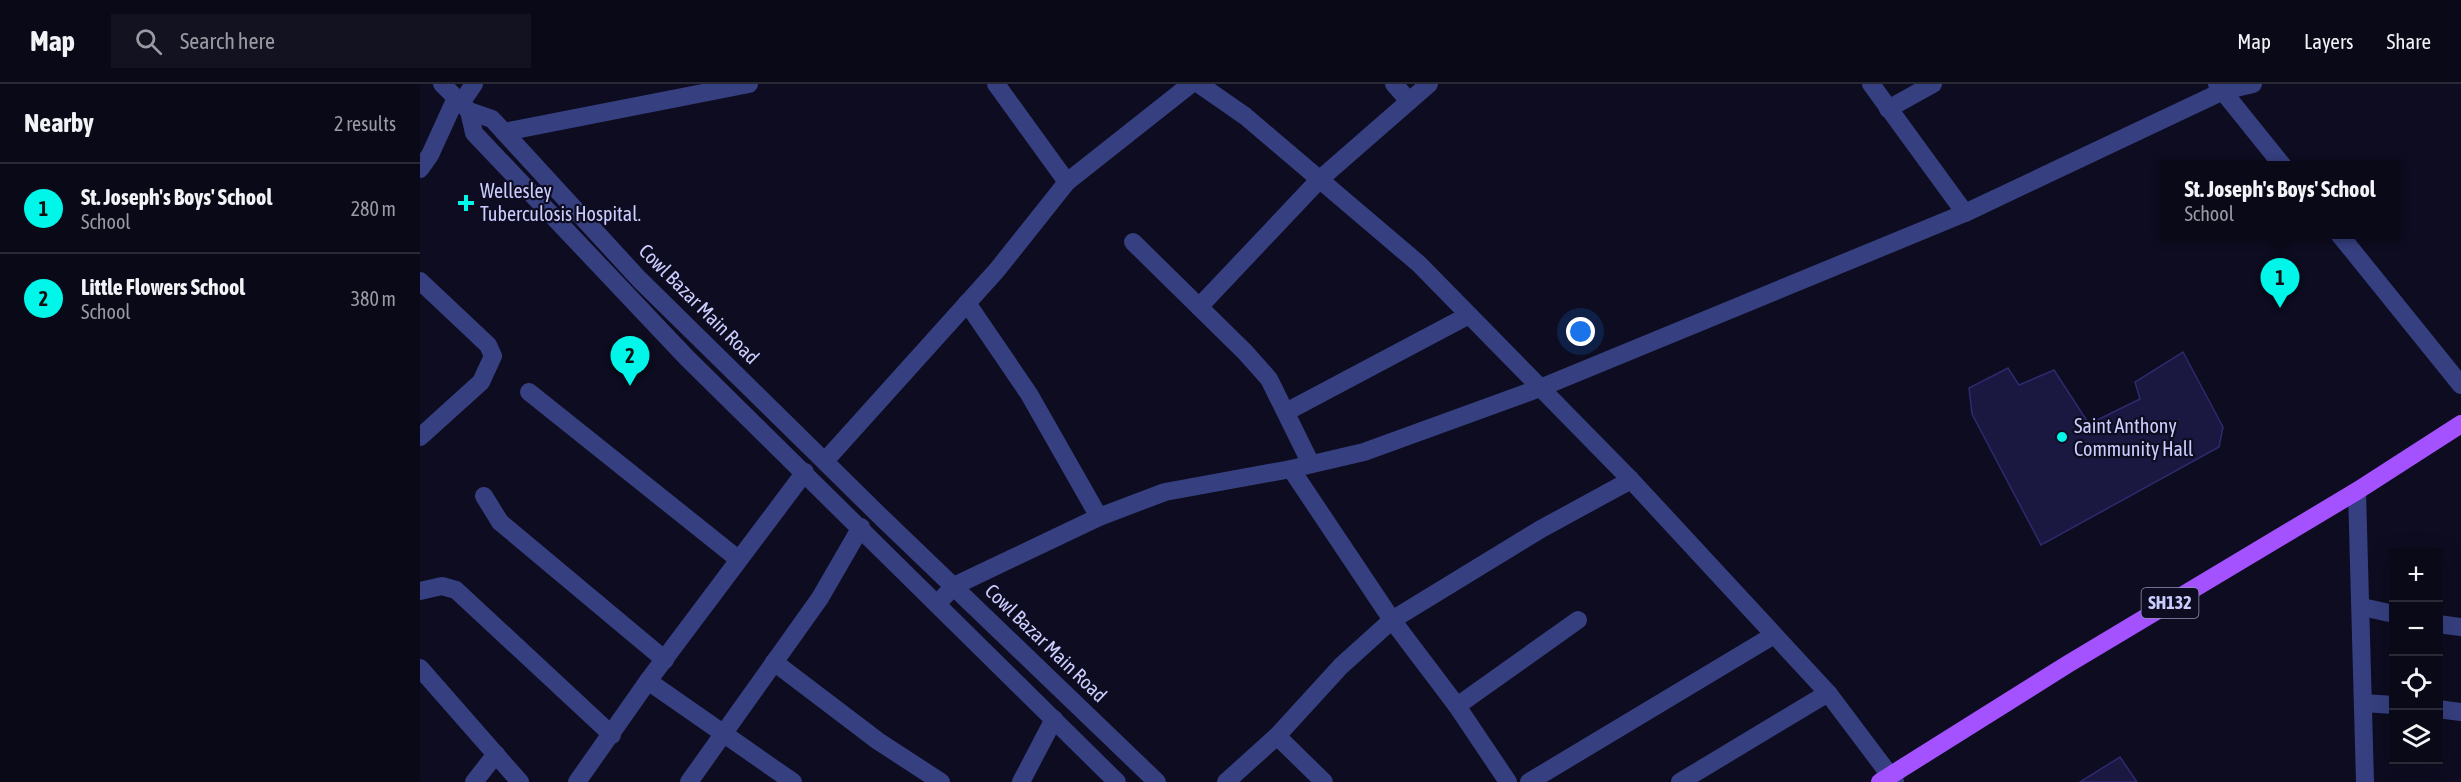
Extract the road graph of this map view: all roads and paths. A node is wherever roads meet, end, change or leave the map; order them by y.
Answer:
1 (442, 84) edge
2 (474, 84) edge
3 (748, 84) edge
4 (996, 84) edge
5 (1191, 84) edge
6 (1199, 84) edge
7 (1394, 84) edge
8 (1429, 84) edge
9 (1871, 84) edge
10 (1933, 84) edge
11 (2253, 84) edge
12 (2220, 88) edge
13 (1409, 101) junction
14 (462, 104) junction
15 (1888, 109) junction
16 (504, 132) junction
17 (2280, 161) edge
18 (420, 169) edge
19 (1320, 180) junction
20 (1067, 182) junction
21 (1965, 213) junction
22 (2343, 239) edge
23 (1133, 242) dead end
24 (420, 281) edge
25 (967, 303) junction
26 (1199, 307) junction
27 (1468, 315) junction
28 (2461, 385) edge
29 (1540, 388) junction
30 (529, 392) dead end
31 (1286, 412) junction
32 (2461, 424) edge
33 (420, 437) edge
34 (825, 461) junction
35 (1311, 464) junction
36 (1291, 469) junction
37 (805, 472) junction
38 (1631, 480) junction
39 (2357, 490) junction
40 (484, 496) dead end
41 (1099, 517) junction
42 (861, 527) junction
43 (738, 559) junction
44 (954, 586) junction
45 (420, 591) edge
46 (938, 603) junction
47 (2362, 607) junction
48 (2389, 613) edge
49 (1392, 620) junction
50 (1578, 620) dead end
51 (2443, 625) edge
52 (2461, 627) edge
53 (1774, 635) junction
54 (665, 660) junction
55 (774, 662) junction
56 (420, 668) edge
57 (648, 681) junction
58 (1828, 693) junction
59 (2364, 703) junction
60 (2389, 705) edge
61 (1457, 706) junction
62 (2443, 710) edge
63 (2461, 712) edge
64 (1054, 719) junction
65 (722, 734) junction
66 (612, 735) junction
67 (1277, 736) junction
68 (496, 754) junction
69 (1889, 780) edge
70 (474, 782) edge
71 (520, 782) edge
72 (577, 782) edge
73 (689, 782) edge
74 (793, 782) edge
75 (941, 782) edge
76 (1021, 782) edge
77 (1118, 782) edge
78 (1157, 782) edge
79 (1226, 782) edge
80 (1324, 782) edge
81 (1508, 782) edge
82 (1529, 782) edge
83 (1680, 782) edge
84 (2366, 782) edge

1 - 14 street
2 - 14 street
3 - 16 street
4 - 20 street
5 - 20 street
6 - 19 street
7 - 13 street
8 - 13 street
9 - 15 street
10 - 15 street
11 - 12 street
12 - 17 street
12 - 21 street
13 - 19 street
14 - 16 street, Cowl Bazar Main Road
14 - 18 street
14 - 37 street
15 - 21 street
16 - 34 street, Cowl Bazar Main Road
19 - 26 street
19 - 27 street
20 - 25 street
21 - 29 street
22 - 28 street
23 - 26 street
24 - 33 street
25 - 34 street
25 - 41 street
26 - 31 street
27 - 29 street
27 - 31 street
29 - 35 street
29 - 38 street
30 - 43 street
31 - 35 street
32 - 39 main road, SH132
34 - 44 street, Cowl Bazar Main Road
35 - 36 street
36 - 41 street
36 - 49 street
37 - 42 street
37 - 43 street
38 - 49 street
38 - 53 street
39 - 47 street
39 - 69 main road, SH132
40 - 54 street
41 - 44 street
42 - 46 street
42 - 55 street
43 - 54 street
44 - 46 street
44 - 78 street, Cowl Bazar Main Road
45 - 66 street
46 - 64 street
47 - 48 street
47 - 59 street
49 - 61 street
49 - 67 street
50 - 61 street
51 - 52 street
53 - 58 street
53 - 82 street
54 - 57 street
55 - 65 street
55 - 75 street
56 - 68 street
57 - 65 street
57 - 66 street
58 - 69 street
58 - 83 street
59 - 60 street
59 - 84 street
61 - 81 street
62 - 63 street
64 - 76 street
64 - 77 street
65 - 73 street
65 - 74 street
66 - 72 street
67 - 79 street
67 - 80 street
68 - 70 street
68 - 71 street

